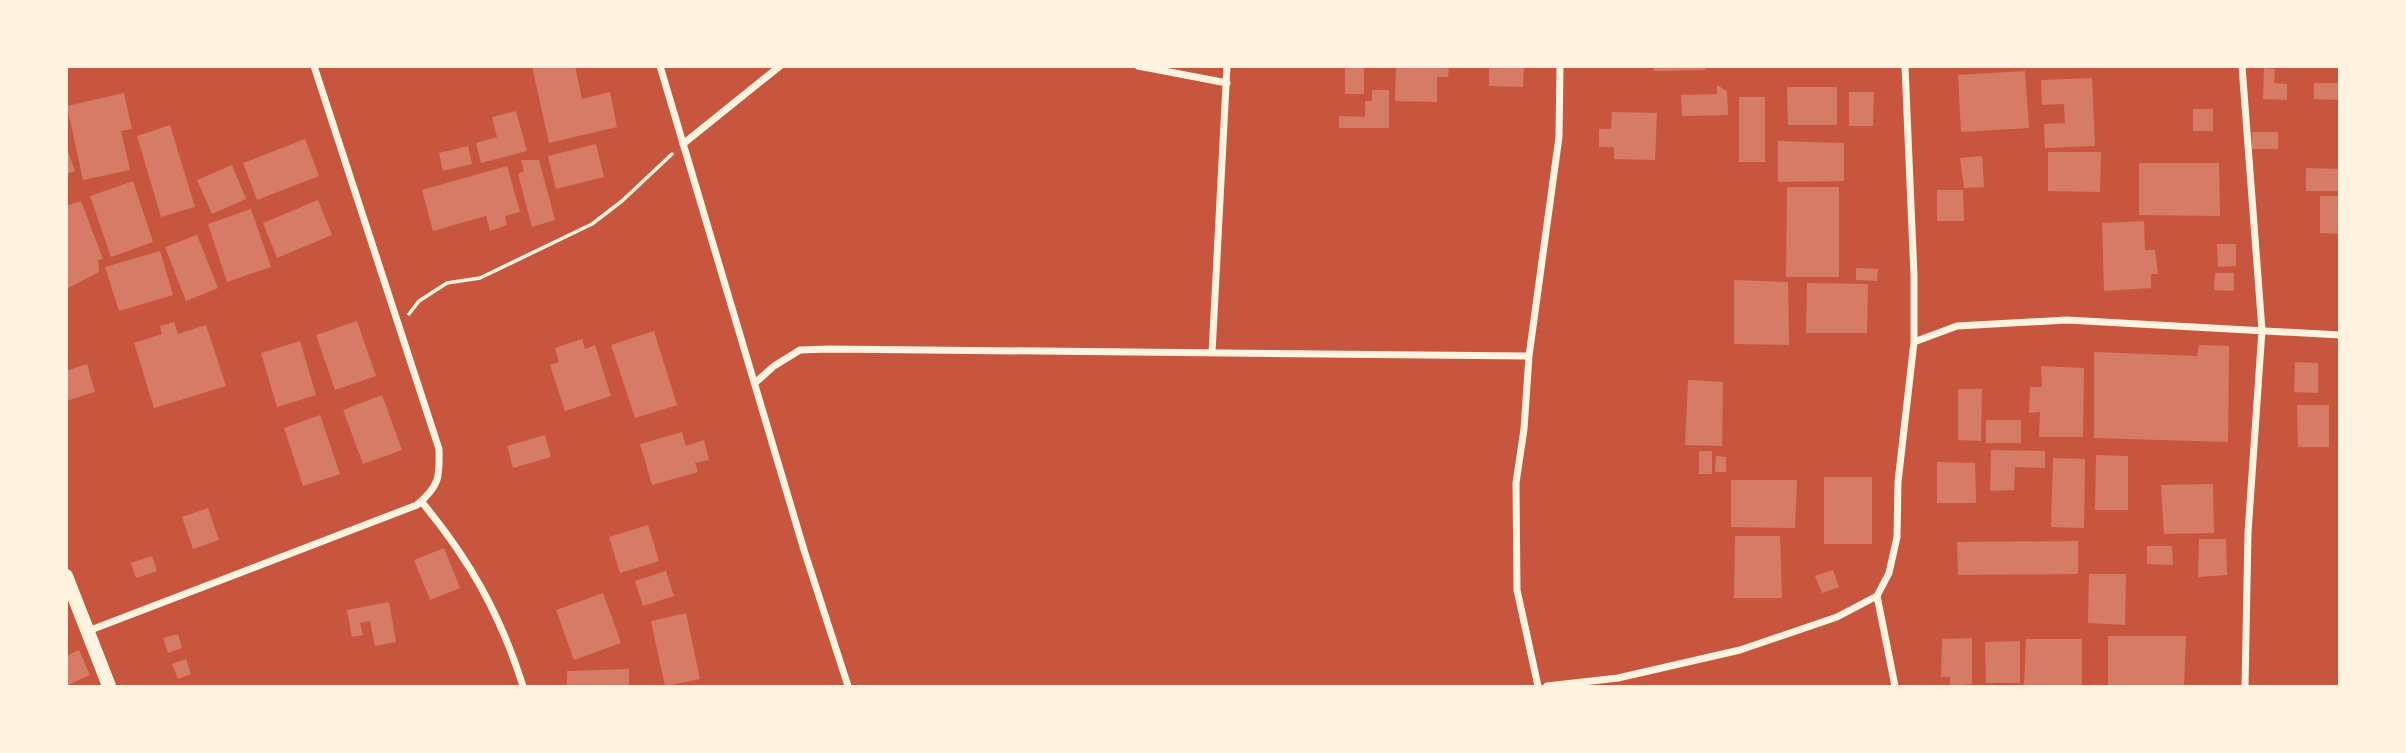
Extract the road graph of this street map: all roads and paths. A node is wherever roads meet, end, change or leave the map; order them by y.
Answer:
1 (314, 66) edge
2 (660, 66) edge
3 (780, 66) edge
4 (1138, 66) edge
5 (1227, 66) edge
6 (1560, 66) edge
7 (1905, 66) edge
8 (2242, 66) edge
9 (1227, 83) junction
10 (683, 144) junction
11 (399, 327) junction
12 (2262, 330) junction
13 (2340, 335) edge
14 (1914, 342) junction
15 (1212, 353) junction
16 (1529, 356) junction
17 (754, 383) junction
18 (422, 501) junction
19 (66, 576) edge
20 (1877, 596) junction
21 (88, 632) junction
22 (109, 687) edge
23 (523, 687) edge
24 (848, 687) edge
25 (1538, 687) edge
26 (1547, 687) edge
27 (1895, 687) edge
28 (2245, 687) edge

1 - 11 street
2 - 10 street
3 - 10 street
4 - 9 street
5 - 9 street
6 - 16 street
7 - 14 street
8 - 12 street
9 - 15 street
10 - 11 path
10 - 17 street
11 - 18 street
12 - 13 street
12 - 14 street
12 - 28 street
14 - 20 street
15 - 16 street
15 - 17 street
16 - 25 street
17 - 24 street
18 - 21 street
18 - 23 street
19 - 21 main road
20 - 26 street
20 - 27 street
21 - 22 main road

